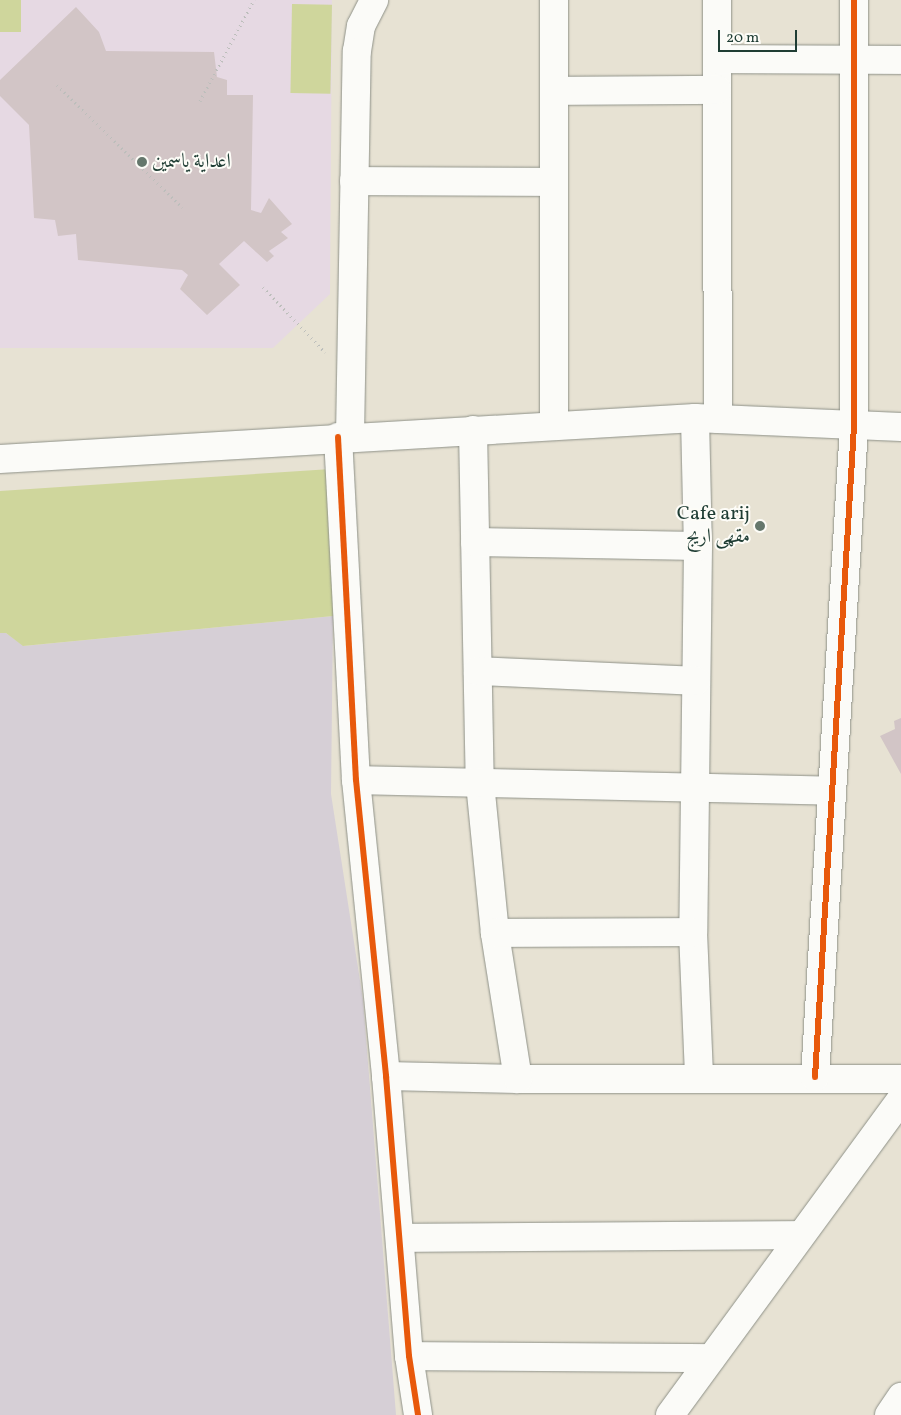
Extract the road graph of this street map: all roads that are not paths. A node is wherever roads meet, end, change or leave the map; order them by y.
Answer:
1 (374, 0) edge
2 (554, 0) edge
3 (716, 0) edge
4 (854, 0) edge
5 (717, 58) junction
6 (854, 60) junction
7 (901, 60) edge
8 (717, 90) junction
9 (554, 91) junction
10 (354, 181) junction
11 (554, 182) junction
12 (706, 419) junction
13 (554, 426) junction
14 (854, 427) junction
15 (901, 427) edge
16 (473, 430) junction
17 (344, 437) junction
18 (0, 459) edge
19 (475, 542) junction
20 (698, 546) junction
21 (478, 671) junction
22 (696, 681) junction
23 (356, 780) junction
24 (480, 783) junction
25 (695, 787) junction
26 (831, 791) junction
27 (693, 932) junction
28 (495, 933) junction
29 (386, 1076) junction
30 (815, 1077) junction
31 (699, 1078) junction
32 (901, 1078) edge
33 (518, 1080) junction
34 (901, 1099) edge
35 (799, 1235) junction
36 (400, 1238) junction
37 (409, 1356) junction
38 (711, 1358) junction
39 (901, 1398) edge
40 (418, 1415) edge
41 (670, 1415) edge
42 (888, 1415) edge

1 - 10 street
2 - 9 street
3 - 5 street
4 - 6 street
5 - 6 street
5 - 8 street
6 - 7 street
6 - 14 street
8 - 9 street
8 - 12 street
9 - 11 street
10 - 11 street
10 - 17 street
11 - 13 street
12 - 13 street
12 - 14 street
12 - 20 street
13 - 16 street
14 - 15 street
14 - 26 street
16 - 17 street
16 - 19 street
17 - 18 street
17 - 23 street
19 - 20 street
19 - 21 street
20 - 22 street
21 - 22 street
21 - 24 street
22 - 25 street
23 - 24 street
23 - 29 street
24 - 25 street
24 - 28 street
25 - 26 street
25 - 27 street
26 - 30 street
27 - 28 street
27 - 31 street
28 - 33 street
29 - 33 street
29 - 36 street
30 - 31 street
30 - 32 street
31 - 33 street
34 - 35 street
35 - 36 street
35 - 38 street
36 - 37 street
37 - 38 street
37 - 40 street
38 - 41 street
39 - 42 street

